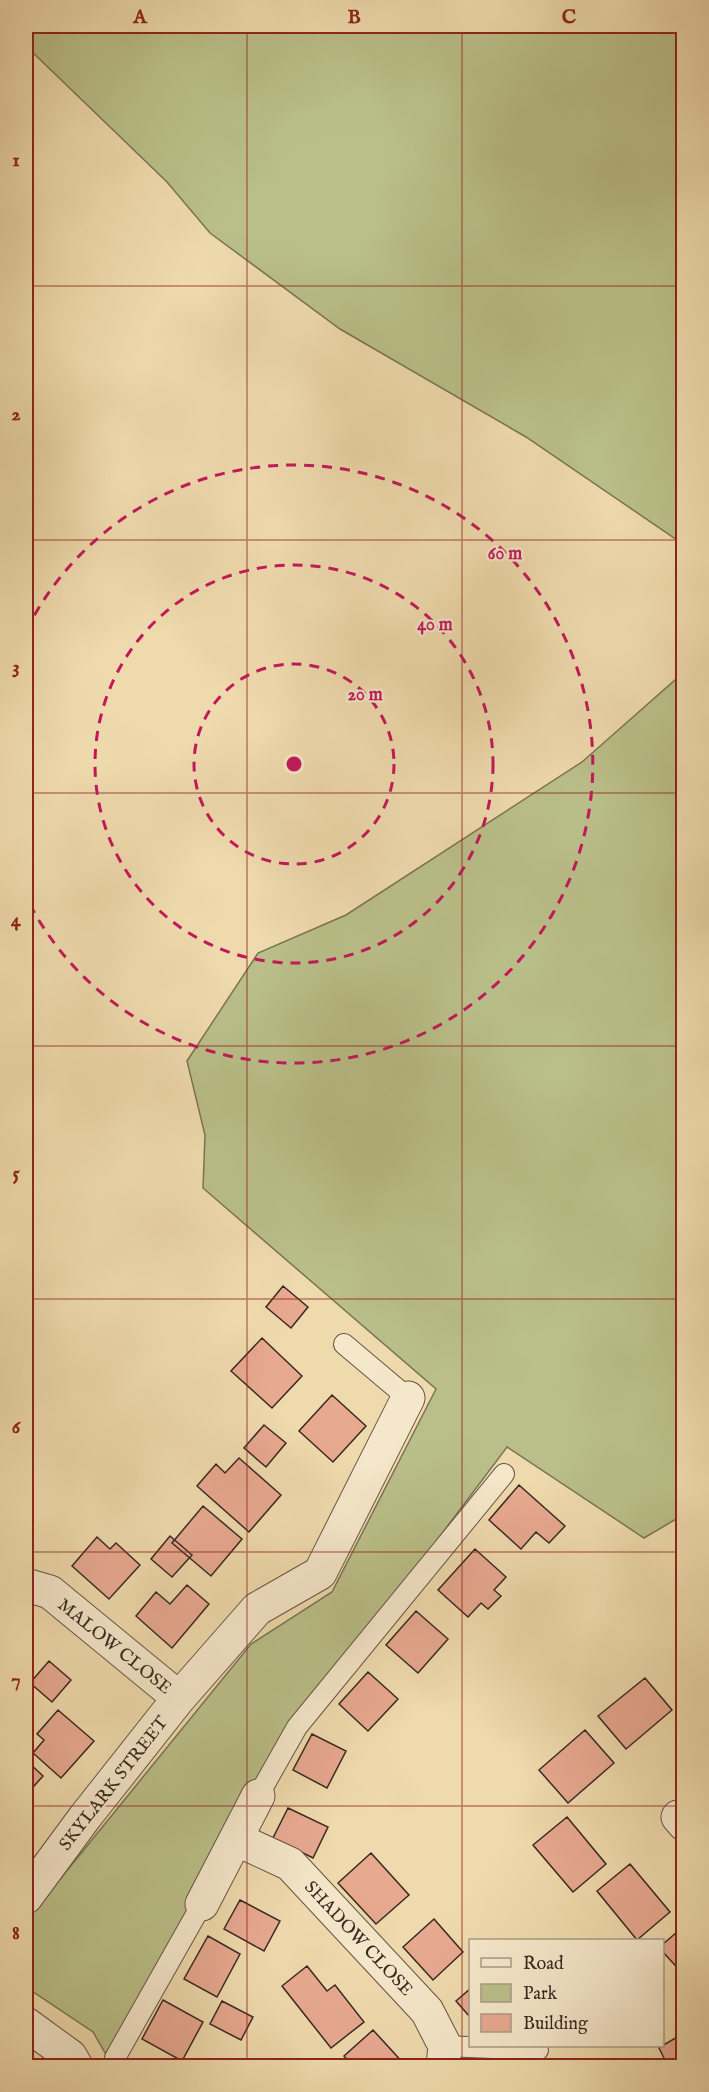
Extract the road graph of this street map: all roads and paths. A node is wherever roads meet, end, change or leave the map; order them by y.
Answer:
1 (344, 1344) dead end
2 (408, 1398) joint
3 (504, 1474) dead end
4 (26, 1585) edge
5 (179, 1698) junction
6 (258, 1796) joint
7 (236, 1839) junction
8 (26, 1897) edge
9 (202, 1904) joint
10 (26, 2024) edge
11 (538, 2050) dead end
12 (444, 2056) edge
13 (115, 2058) dead end
14 (76, 2067) edge

1 - 2 lane
2 - 5 street, MALOW CLOSE
3 - 6 lane
4 - 5 street, MALOW CLOSE
5 - 8 street, SKYLARK STREET
6 - 7 street
7 - 9 street
7 - 12 street, SHADOW CLOSE
9 - 13 lane
10 - 14 street
11 - 12 lane

